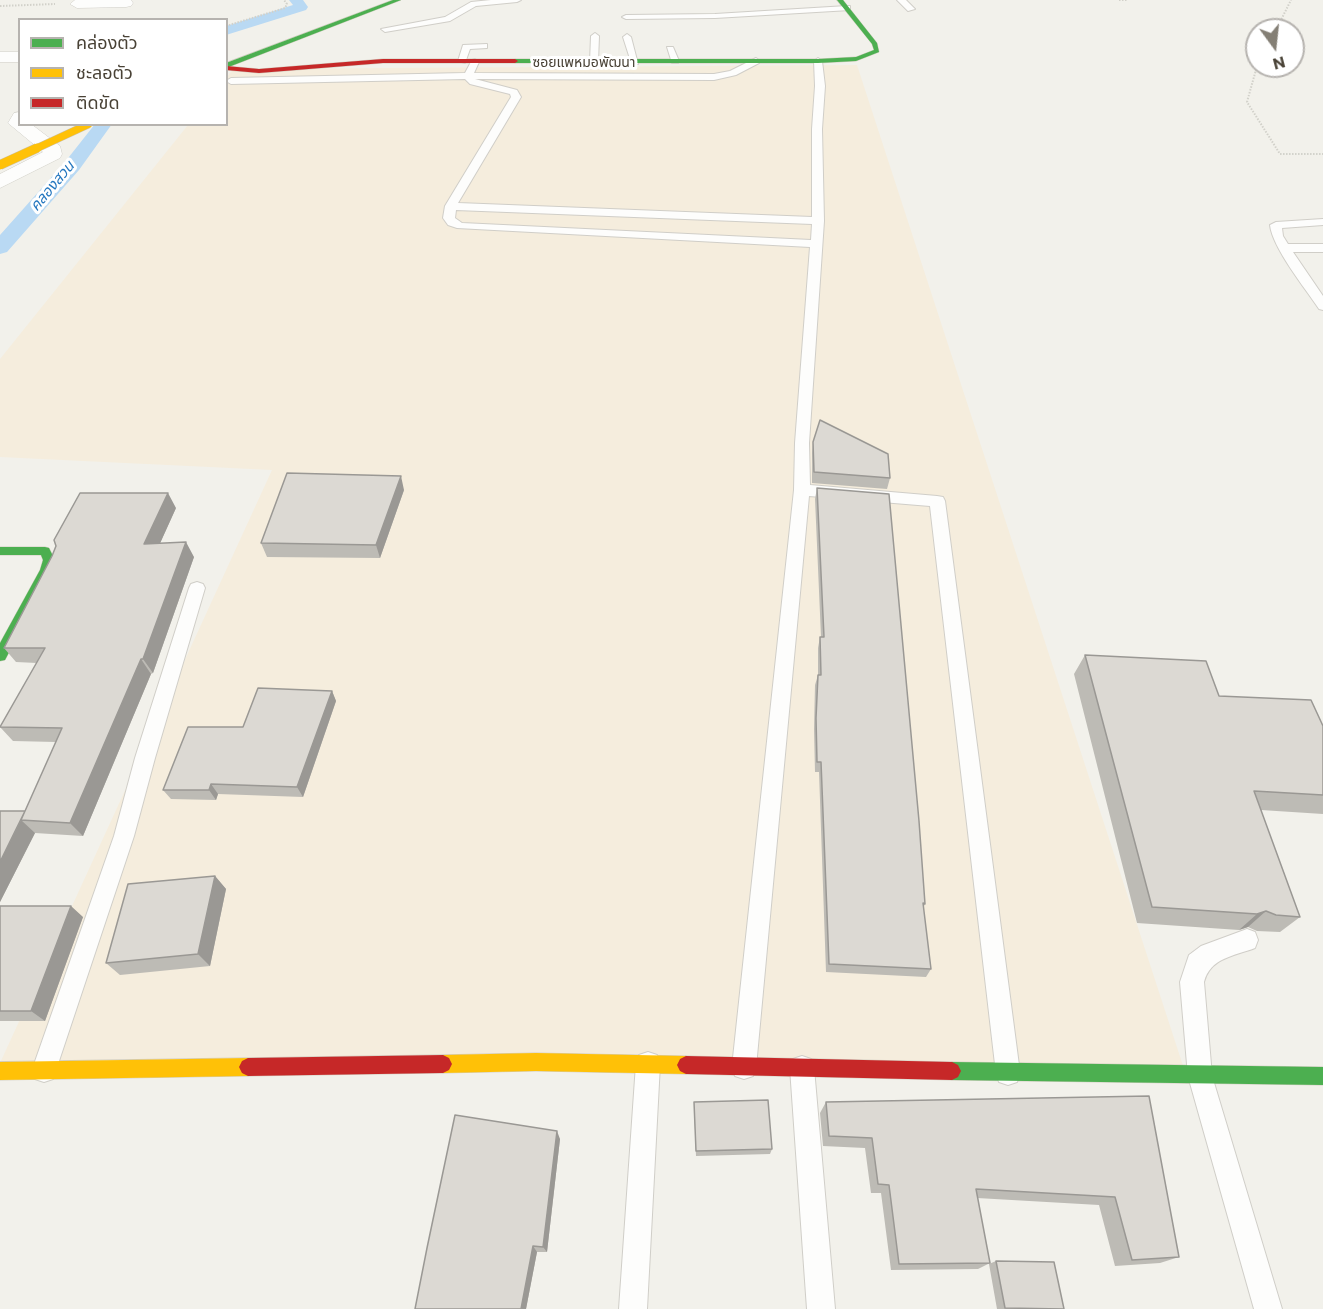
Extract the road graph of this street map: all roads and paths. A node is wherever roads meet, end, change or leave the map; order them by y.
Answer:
1 (284, 0) edge
2 (398, 0) edge
3 (517, 0) edge
4 (901, 0) edge
5 (1119, 0) edge
6 (1128, 0) edge
7 (1291, 0) edge
8 (128, 1) edge
9 (77, 4) joint
10 (843, 4) edge
11 (0, 6) edge
12 (911, 9) dead end
13 (626, 17) dead end
14 (112, 18) edge
15 (1282, 18) edge
16 (228, 25) edge
17 (385, 29) dead end
18 (595, 36) dead end
19 (627, 37) dead end
20 (484, 46) dead end
21 (0, 57) edge
22 (18, 57) edge
23 (756, 61) junction
24 (818, 61) junction
25 (469, 62) junction
26 (594, 62) junction
27 (634, 62) junction
28 (228, 72) edge
29 (468, 76) junction
30 (1254, 78) edge
31 (21, 126) edge
32 (40, 126) edge
33 (85, 126) edge
34 (15, 137) dead end
35 (1323, 154) edge
36 (0, 165) edge
37 (0, 182) edge
38 (451, 206) junction
39 (818, 221) junction
40 (1323, 222) edge
41 (816, 244) junction
42 (1284, 248) junction
43 (1323, 248) edge
44 (1323, 306) edge
45 (802, 490) junction
46 (0, 551) edge
47 (197, 588) dead end
48 (0, 656) edge
49 (1247, 940) edge
50 (648, 1064) junction
51 (744, 1067) junction
52 (802, 1068) junction
53 (44, 1070) junction
54 (0, 1071) edge
55 (1008, 1073) junction
56 (1200, 1076) junction
57 (1323, 1076) edge
58 (633, 1309) edge
59 (821, 1309) edge
60 (1268, 1309) edge

1 - 16 path
2 - 28 main road
3 - 17 lane
4 - 12 lane
5 - 6 path
7 - 15 path
8 - 9 street
8 - 14 street
9 - 11 path
10 - 13 lane
10 - 24 main road, ซอยแพหมอพัฒนา
18 - 26 lane
19 - 27 lane
20 - 25 lane
21 - 22 street
23 - 24 main road, ซอยแพหมอพัฒนา
23 - 27 main road, ซอยแพหมอพัฒนา
23 - 29 lane
24 - 39 lane
25 - 26 main road, ซอยแพหมอพัฒนา
25 - 28 main road, ซอยแพหมอพัฒนา
25 - 29 lane
26 - 27 main road, ซอยแพหมอพัฒนา
28 - 29 lane
29 - 38 lane
30 - 35 path
31 - 37 street
32 - 34 main road
33 - 36 main road, bridge
38 - 39 lane
38 - 41 lane
39 - 41 lane
40 - 42 lane
41 - 45 lane
42 - 43 lane
42 - 44 lane
45 - 51 lane
45 - 55 lane
46 - 48 main road
47 - 53 lane
49 - 56 lane
50 - 51 main road
50 - 53 main road
50 - 58 lane
51 - 52 main road
52 - 55 main road
52 - 59 lane
53 - 54 main road
55 - 56 main road
56 - 57 main road
56 - 60 lane

